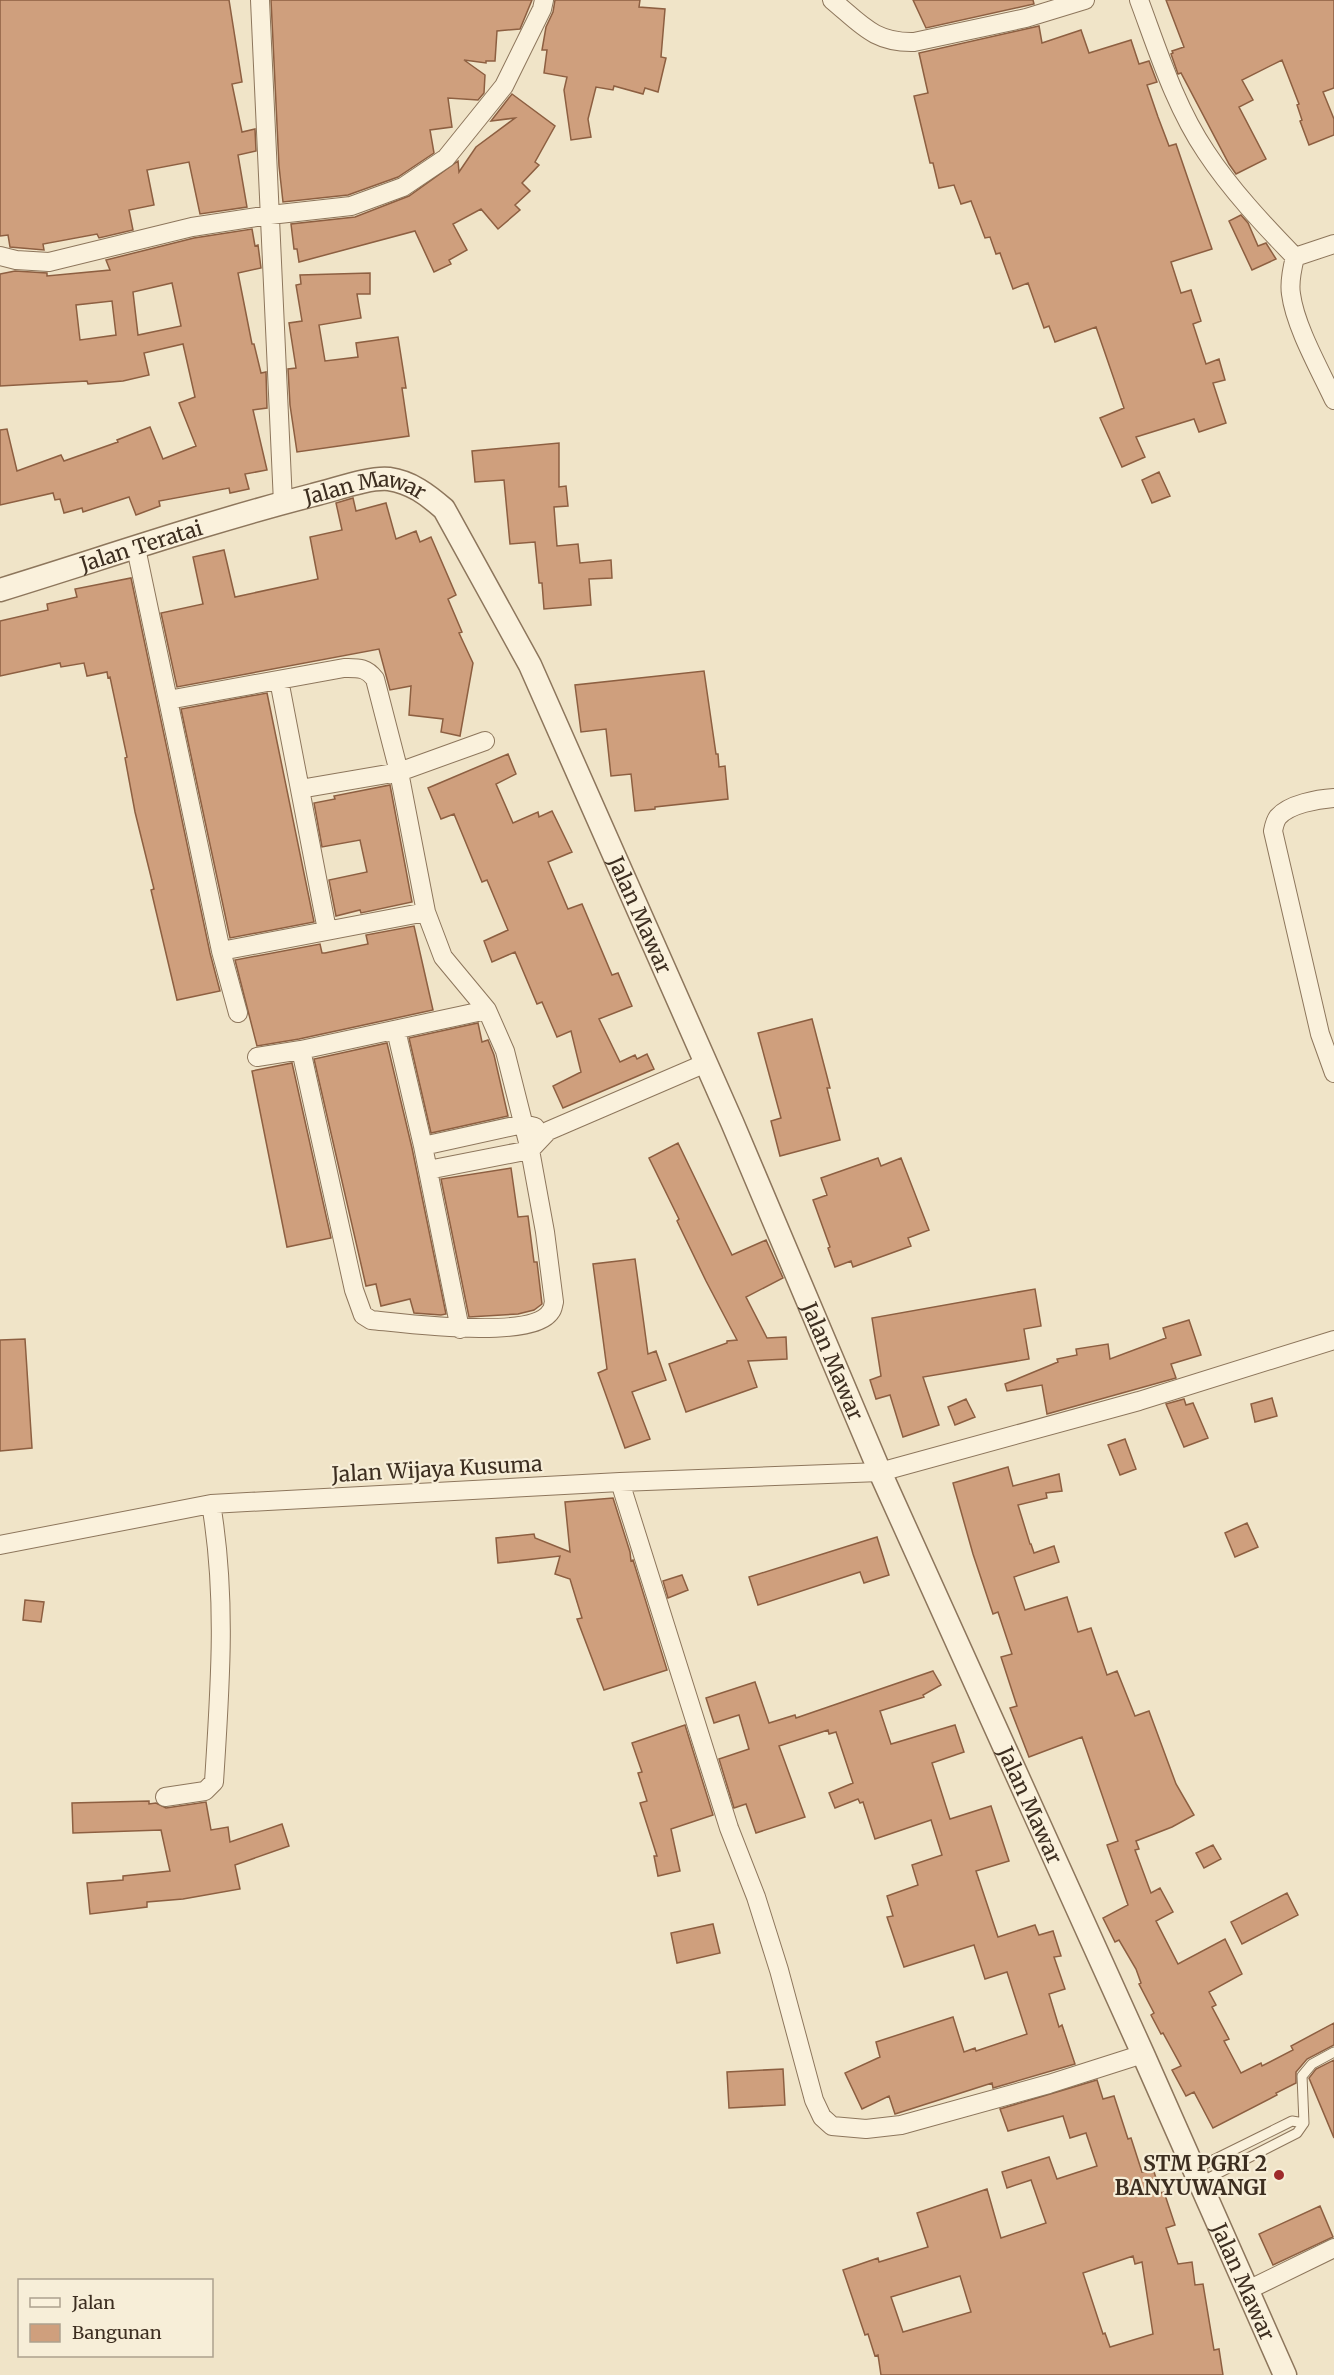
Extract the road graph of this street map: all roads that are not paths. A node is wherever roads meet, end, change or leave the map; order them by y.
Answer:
1 (260, 0) edge
2 (544, 0) edge
3 (832, 0) edge
4 (1085, 0) edge
5 (1139, 0) edge
6 (270, 215) junction
7 (1334, 244) edge
8 (0, 256) edge
9 (1295, 257) junction
10 (1334, 400) edge
11 (283, 503) junction
12 (136, 548) junction
13 (0, 590) edge
14 (279, 680) junction
15 (168, 700) junction
16 (484, 741) dead end
17 (399, 772) junction
18 (300, 789) junction
19 (1334, 798) edge
20 (426, 912) junction
21 (327, 930) junction
22 (221, 951) junction
23 (487, 1010) junction
24 (238, 1013) dead end
25 (396, 1030) junction
26 (301, 1050) junction
27 (257, 1057) dead end
28 (706, 1063) junction
29 (1334, 1073) edge
30 (524, 1124) junction
31 (548, 1131) junction
32 (423, 1146) junction
33 (530, 1150) junction
34 (428, 1170) junction
35 (460, 1329) junction
36 (1334, 1340) edge
37 (880, 1472) junction
38 (620, 1482) junction
39 (212, 1504) junction
40 (0, 1545) edge
41 (165, 1797) dead end
42 (1334, 2052) edge
43 (1143, 2054) junction
44 (1304, 2123) junction
45 (1196, 2177) junction
46 (1334, 2248) edge
47 (1248, 2289) junction
48 (1285, 2375) edge

1 - 6 street
2 - 6 street
3 - 4 street
5 - 9 street
6 - 8 street
6 - 11 street
7 - 9 street
9 - 10 street
11 - 12 street, Jalan Teratai
11 - 28 street, Jalan Mawar
12 - 13 street, Jalan Teratai
12 - 15 street
14 - 15 street
14 - 17 street
14 - 18 street
15 - 22 street
16 - 17 street
17 - 18 street
17 - 20 street
18 - 21 street
19 - 29 street
20 - 21 street
20 - 23 street
21 - 22 street
22 - 24 street
23 - 25 street
23 - 30 street
25 - 26 street
25 - 32 street
26 - 27 street
26 - 35 street
28 - 31 street
28 - 37 street, Jalan Mawar
30 - 31 street
30 - 32 street
30 - 33 street
31 - 33 street
32 - 34 street
33 - 34 street
33 - 35 street
34 - 35 street
36 - 37 street, Jalan Wijaya Kusuma
37 - 38 street, Jalan Wijaya Kusuma
37 - 43 street, Jalan Mawar
38 - 39 street, Jalan Wijaya Kusuma
38 - 43 street
39 - 40 street, Jalan Wijaya Kusuma
39 - 41 street
42 - 44 lane
43 - 45 street, Jalan Mawar
44 - 45 lane
44 - 45 lane
45 - 47 street, Jalan Mawar
46 - 47 street
47 - 48 street, Jalan Mawar

